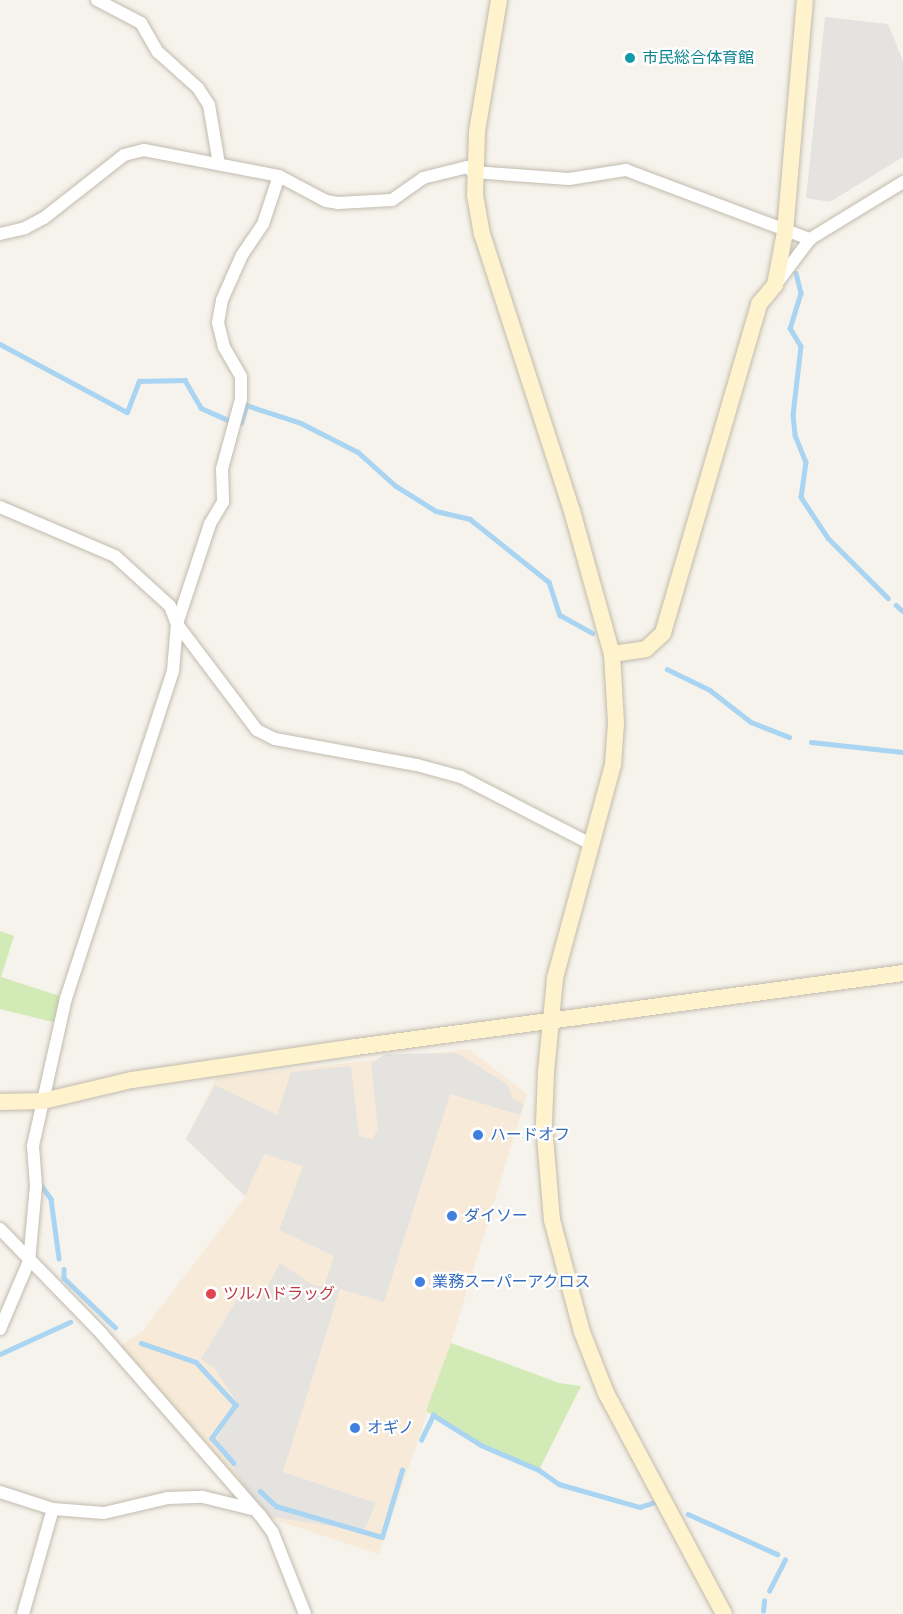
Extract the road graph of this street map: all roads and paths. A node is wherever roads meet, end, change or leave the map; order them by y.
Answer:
1 (97, 0) edge
2 (498, 0) edge
3 (805, 0) edge
4 (219, 164) junction
5 (473, 172) junction
6 (279, 176) junction
7 (903, 182) edge
8 (785, 232) junction
9 (0, 234) edge
10 (810, 239) junction
11 (775, 285) junction
12 (0, 507) edge
13 (177, 624) junction
14 (612, 654) junction
15 (591, 844) junction
16 (903, 973) edge
17 (551, 1022) junction
18 (42, 1101) junction
19 (0, 1102) edge
20 (0, 1229) edge
21 (30, 1261) junction
22 (0, 1329) edge
23 (0, 1492) edge
24 (53, 1509) junction
25 (253, 1509) junction
26 (23, 1614) edge
27 (305, 1614) edge
28 (724, 1614) edge

1 - 4 street
2 - 5 street
3 - 8 street
4 - 6 street
4 - 9 street
5 - 6 street
5 - 8 street
5 - 14 street
6 - 13 street
7 - 10 street
8 - 10 street
8 - 11 street
10 - 11 street
11 - 14 street
12 - 13 street
13 - 15 street
13 - 18 street
14 - 15 street
15 - 17 street
16 - 17 street
17 - 18 street
17 - 28 street
18 - 19 street
18 - 21 street
20 - 21 street
21 - 22 street
21 - 25 street
23 - 24 street
24 - 25 street
24 - 26 street
25 - 27 street

